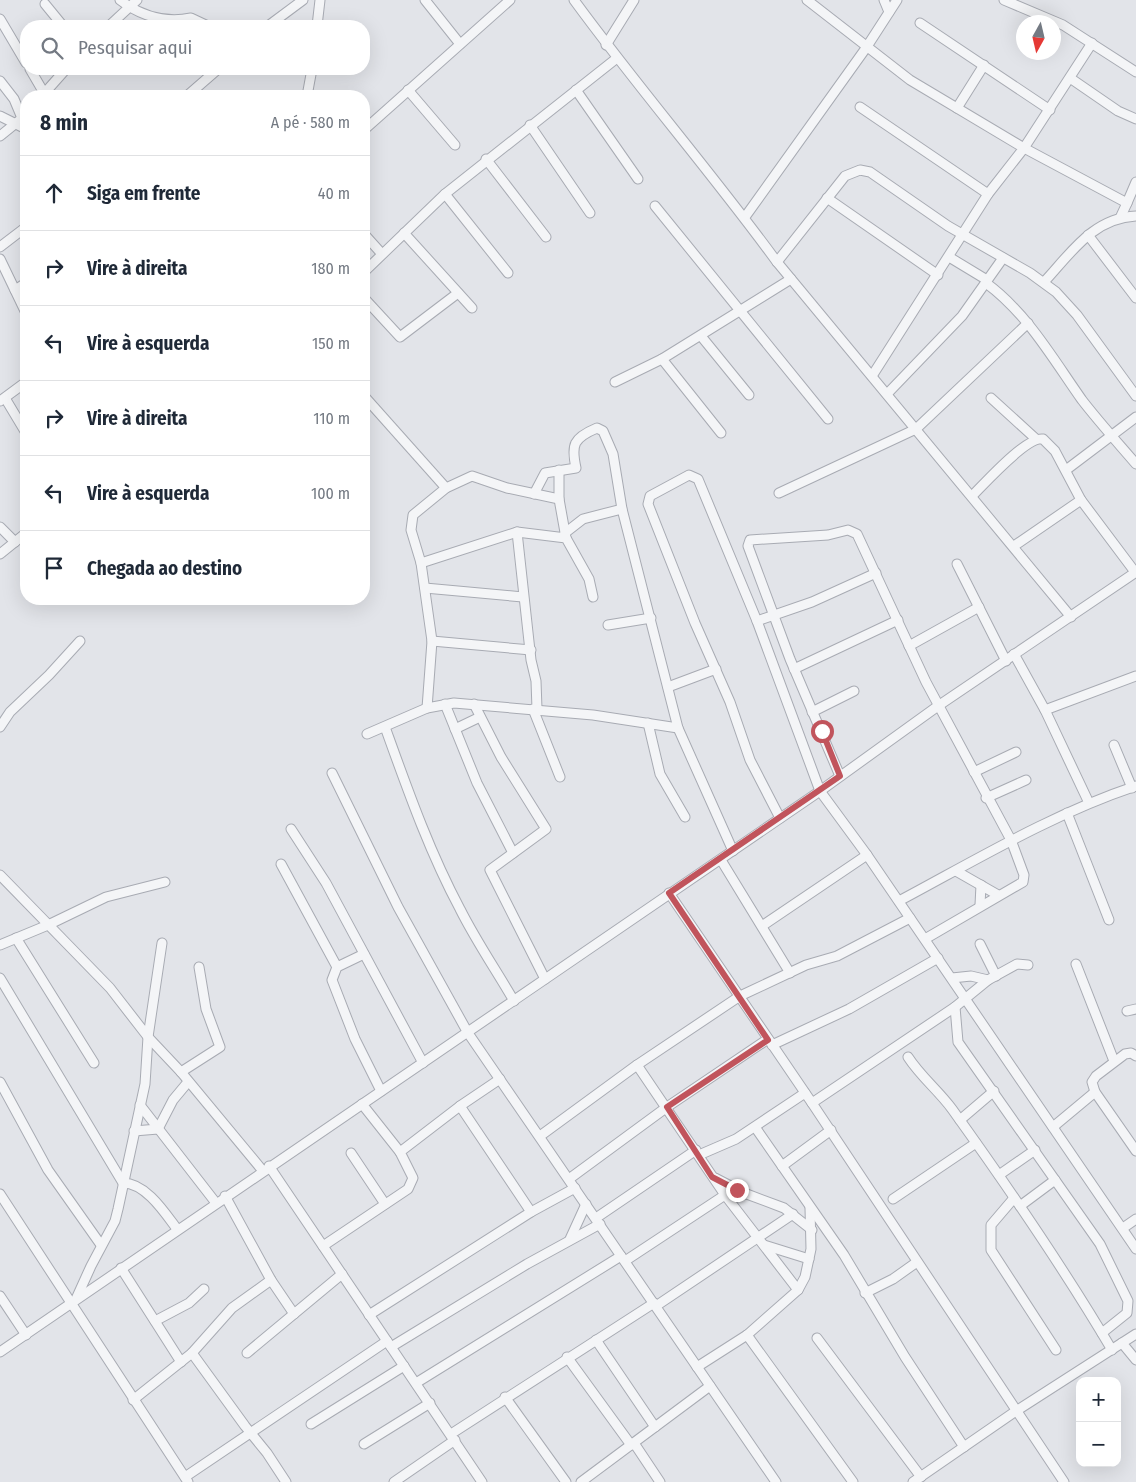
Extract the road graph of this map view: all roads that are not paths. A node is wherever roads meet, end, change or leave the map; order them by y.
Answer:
1 (120, 0) edge
2 (137, 0) edge
3 (141, 0) edge
4 (303, 0) edge
5 (320, 0) edge
6 (425, 0) edge
7 (574, 0) edge
8 (634, 0) edge
9 (807, 0) edge
10 (884, 0) edge
11 (897, 0) edge
12 (1004, 0) edge
13 (505, 1) edge
14 (45, 4) dead end
15 (129, 7) junction
16 (889, 12) junction
17 (144, 14) junction
18 (0, 19) edge
19 (58, 20) edge
20 (115, 20) edge
21 (166, 20) edge
22 (177, 20) edge
23 (195, 20) edge
24 (276, 20) edge
25 (318, 20) edge
26 (920, 23) dead end
27 (1092, 43) junction
28 (460, 44) junction
29 (606, 45) junction
30 (866, 48) junction
31 (20, 53) edge
32 (617, 58) junction
33 (984, 64) junction
34 (1136, 72) edge
35 (33, 75) edge
36 (61, 75) edge
37 (212, 75) edge
38 (311, 75) edge
39 (1070, 78) junction
40 (0, 81) edge
41 (40, 90) edge
42 (47, 90) edge
43 (195, 90) edge
44 (309, 90) edge
45 (408, 90) junction
46 (576, 90) junction
47 (860, 107) dead end
48 (957, 108) junction
49 (1050, 110) junction
50 (20, 112) edge
51 (0, 116) edge
52 (20, 118) edge
53 (1136, 119) edge
54 (20, 120) edge
55 (370, 125) edge
56 (530, 125) junction
57 (0, 136) edge
58 (455, 145) dead end
59 (1024, 148) junction
60 (486, 159) junction
61 (638, 179) dead end
62 (1136, 182) edge
63 (445, 194) junction
64 (988, 194) junction
65 (827, 198) junction
66 (1127, 203) junction
67 (655, 206) dead end
68 (590, 213) dead end
69 (1121, 216) junction
70 (1136, 216) edge
71 (744, 217) junction
72 (20, 232) edge
73 (404, 232) junction
74 (964, 235) junction
75 (1088, 235) junction
76 (546, 237) dead end
77 (370, 241) edge
78 (0, 247) edge
79 (382, 254) junction
80 (949, 258) junction
81 (1003, 258) junction
82 (0, 259) edge
83 (777, 262) junction
84 (370, 266) edge
85 (508, 273) dead end
86 (938, 275) junction
87 (791, 279) junction
88 (986, 281) junction
89 (1044, 282) junction
90 (20, 286) edge
91 (15, 290) junction
92 (458, 293) junction
93 (1136, 298) edge
94 (20, 300) edge
95 (370, 304) edge
96 (472, 308) dead end
97 (742, 311) junction
98 (1028, 323) junction
99 (702, 336) junction
100 (662, 360) junction
101 (872, 376) junction
102 (614, 382) dead end
103 (20, 386) edge
104 (749, 394) dead end
105 (887, 394) junction
106 (1136, 396) edge
107 (991, 398) dead end
108 (2, 399) edge
109 (370, 403) edge
110 (1136, 417) edge
111 (828, 419) dead end
112 (20, 424) edge
113 (916, 429) junction
114 (721, 433) dead end
115 (1111, 434) junction
116 (1036, 439) junction
117 (1136, 464) edge
118 (559, 470) junction
119 (1066, 470) junction
120 (446, 488) junction
121 (779, 493) dead end
122 (534, 494) junction
123 (972, 496) junction
124 (559, 499) junction
125 (1081, 500) junction
126 (622, 509) junction
127 (0, 527) edge
128 (517, 532) junction
129 (565, 536) junction
130 (20, 538) edge
131 (15, 542) junction
132 (1014, 546) junction
133 (0, 554) edge
134 (421, 563) junction
135 (957, 564) dead end
136 (1136, 572) edge
137 (876, 573) junction
138 (425, 588) junction
139 (523, 597) junction
140 (593, 597) dead end
141 (979, 607) junction
142 (774, 616) junction
143 (1071, 617) junction
144 (652, 618) junction
145 (898, 620) junction
146 (757, 621) junction
147 (608, 625) dead end
148 (80, 641) dead end
149 (432, 641) junction
150 (909, 646) junction
151 (530, 650) junction
152 (1014, 654) junction
153 (790, 659) junction
154 (1006, 660) junction
155 (775, 667) junction
156 (716, 669) junction
157 (794, 669) junction
158 (1136, 676) edge
159 (668, 688) junction
160 (854, 691) dead end
161 (445, 704) junction
162 (474, 704) junction
163 (938, 706) junction
164 (427, 708) junction
165 (535, 709) junction
166 (1046, 710) junction
167 (812, 712) junction
168 (480, 717) junction
169 (648, 723) junction
170 (0, 727) edge
171 (385, 727) junction
172 (678, 728) junction
173 (455, 729) junction
174 (367, 734) dead end
175 (1114, 745) dead end
176 (1016, 752) dead end
177 (974, 772) junction
178 (332, 773) dead end
179 (840, 776) junction
180 (560, 777) dead end
181 (1026, 780) dead end
182 (1134, 787) edge
183 (820, 791) junction
184 (986, 798) junction
185 (1088, 803) junction
186 (1067, 813) junction
187 (686, 817) dead end
188 (780, 818) junction
189 (290, 829) dead end
190 (1011, 840) junction
191 (733, 851) junction
192 (513, 853) junction
193 (867, 855) junction
194 (721, 860) junction
195 (282, 864) dead end
196 (956, 871) junction
197 (0, 876) edge
198 (165, 882) dead end
199 (981, 885) junction
200 (669, 893) junction
201 (998, 895) junction
202 (899, 901) junction
203 (980, 905) junction
204 (910, 918) junction
205 (1109, 920) dead end
206 (48, 925) junction
207 (762, 926) junction
208 (16, 938) junction
209 (925, 939) junction
210 (162, 943) dead end
211 (980, 944) dead end
212 (0, 945) edge
213 (364, 954) junction
214 (938, 958) junction
215 (1076, 964) dead end
216 (1028, 965) dead end
217 (199, 967) dead end
218 (338, 967) junction
219 (790, 973) junction
220 (0, 978) edge
221 (952, 978) junction
222 (992, 978) junction
223 (545, 979) junction
224 (740, 996) junction
225 (965, 998) junction
226 (514, 1001) junction
227 (955, 1007) junction
228 (468, 1033) junction
229 (148, 1037) junction
230 (770, 1042) junction
231 (1136, 1056) edge
232 (908, 1057) dead end
233 (1114, 1061) junction
234 (423, 1063) junction
235 (94, 1064) dead end
236 (637, 1065) junction
237 (181, 1072) junction
238 (500, 1079) junction
239 (0, 1082) edge
240 (188, 1082) junction
241 (381, 1091) junction
242 (994, 1091) junction
243 (1095, 1092) junction
244 (805, 1093) junction
245 (812, 1103) junction
246 (362, 1104) junction
247 (140, 1105) junction
248 (460, 1106) junction
249 (667, 1107) junction
250 (960, 1120) junction
251 (755, 1127) junction
252 (1053, 1127) junction
253 (158, 1129) junction
254 (831, 1130) junction
255 (134, 1132) junction
256 (540, 1136) junction
257 (976, 1143) junction
258 (1035, 1150) junction
259 (1136, 1151) edge
260 (400, 1152) junction
261 (351, 1153) dead end
262 (697, 1153) junction
263 (782, 1166) junction
264 (266, 1168) junction
265 (998, 1175) junction
266 (712, 1177) junction
267 (569, 1180) junction
268 (1055, 1180) junction
269 (123, 1183) junction
270 (575, 1188) junction
271 (737, 1190) junction
272 (0, 1194) edge
273 (725, 1195) junction
274 (225, 1196) junction
275 (1014, 1198) junction
276 (893, 1199) dead end
277 (216, 1203) junction
278 (385, 1204) junction
279 (586, 1204) junction
280 (1020, 1206) junction
281 (810, 1208) junction
282 (531, 1212) junction
283 (793, 1214) junction
284 (1136, 1219) edge
285 (598, 1221) junction
286 (1123, 1228) junction
287 (177, 1229) junction
288 (812, 1230) junction
289 (570, 1239) junction
290 (761, 1242) junction
291 (101, 1245) junction
292 (322, 1246) junction
293 (1136, 1249) edge
294 (623, 1258) junction
295 (809, 1259) junction
296 (917, 1262) junction
297 (121, 1268) junction
298 (342, 1274) junction
299 (271, 1280) junction
300 (204, 1289) dead end
301 (798, 1290) junction
302 (865, 1293) junction
303 (0, 1296) edge
304 (74, 1302) junction
305 (655, 1305) junction
306 (294, 1314) junction
307 (369, 1314) junction
308 (155, 1321) junction
309 (1102, 1333) junction
310 (1136, 1334) edge
311 (26, 1335) junction
312 (746, 1335) junction
313 (817, 1338) dead end
314 (596, 1340) junction
315 (1122, 1343) junction
316 (389, 1344) junction
317 (1056, 1350) dead end
318 (1112, 1350) junction
319 (0, 1352) edge
320 (192, 1353) junction
321 (246, 1353) dead end
322 (568, 1357) junction
323 (1136, 1360) edge
324 (181, 1362) junction
325 (404, 1366) junction
326 (697, 1367) junction
327 (416, 1383) junction
328 (710, 1386) junction
329 (505, 1397) junction
330 (133, 1400) junction
331 (430, 1403) junction
332 (1016, 1411) junction
333 (311, 1424) dead end
334 (655, 1427) junction
335 (251, 1433) junction
336 (453, 1437) junction
337 (364, 1444) dead end
338 (632, 1444) junction
339 (964, 1447) junction
340 (186, 1480) edge
341 (916, 1480) edge
342 (1060, 1480) edge
343 (286, 1482) edge
344 (394, 1482) edge
345 (482, 1482) edge
346 (566, 1482) edge
347 (581, 1482) edge
348 (660, 1482) edge
349 (776, 1482) edge
350 (853, 1482) edge

1 - 15 street
2 - 15 street
3 - 17 street
4 - 24 street
5 - 25 street
6 - 28 street
7 - 29 street
8 - 29 street
9 - 30 street
10 - 16 street
11 - 16 street
12 - 27 street
13 - 28 street
14 - 19 street
15 - 17 street
15 - 20 street
16 - 30 street
17 - 21 street
18 - 31 street
22 - 23 street
26 - 33 street
27 - 34 street
27 - 39 street
28 - 45 street
29 - 32 street
30 - 48 street
30 - 71 street
32 - 46 street
32 - 71 street
33 - 48 street
33 - 49 street
35 - 41 street
36 - 42 street
37 - 43 street
38 - 44 street
39 - 49 street
39 - 53 street
40 - 50 street
45 - 55 street
45 - 58 street
46 - 56 street
46 - 61 street
47 - 64 street
48 - 59 street
49 - 59 street
51 - 52 street
54 - 57 street
56 - 60 street
56 - 68 street
59 - 64 street
59 - 66 street
60 - 63 street
60 - 76 street
62 - 66 street
63 - 73 street
63 - 85 street
64 - 74 street
65 - 74 street
65 - 83 street
65 - 86 street
66 - 69 street
67 - 97 street
69 - 70 street
69 - 75 street
71 - 83 street
72 - 78 street
73 - 79 street
73 - 92 street
74 - 80 street
74 - 81 street
75 - 89 street
75 - 93 street
77 - 79 street
79 - 84 street
80 - 86 street
80 - 88 street
81 - 88 street
81 - 89 street
82 - 91 street
83 - 87 street
86 - 101 street
87 - 97 street
87 - 101 street
88 - 98 street
88 - 105 street
89 - 106 street
90 - 91 street
91 - 94 street
92 - 95 street
92 - 96 street
97 - 99 street
97 - 111 street
98 - 113 street
98 - 115 street
99 - 100 street
99 - 104 street
100 - 102 street
100 - 114 street
101 - 105 street
103 - 108 street
105 - 113 street
107 - 116 street
108 - 112 street
109 - 120 street
110 - 115 street
113 - 121 street
113 - 123 street
115 - 117 street
115 - 119 street
116 - 119 street
116 - 123 street
118 - 122 street
118 - 124 street
118 - 126 street
119 - 125 street
120 - 122 street
120 - 134 street
122 - 124 street
123 - 132 street
124 - 129 street
125 - 132 street
125 - 136 street
126 - 129 street
126 - 144 street
127 - 131 street
128 - 129 street
128 - 134 street
128 - 139 street
129 - 140 street
130 - 131 street
131 - 133 street
132 - 143 street
134 - 138 street
135 - 141 street
136 - 143 street
137 - 142 street
137 - 142 street
137 - 145 street
138 - 139 street
138 - 149 street
139 - 151 street
141 - 150 street
141 - 154 street
142 - 146 street
142 - 153 street
143 - 152 street
144 - 147 street
144 - 159 street
145 - 150 street
145 - 157 street
146 - 155 street
146 - 156 street
148 - 170 street
149 - 151 street
149 - 164 street
150 - 163 street
151 - 165 street
152 - 154 street
152 - 166 street
153 - 155 street
153 - 157 street
154 - 163 street
155 - 183 street
156 - 159 street
156 - 188 street
157 - 167 street
158 - 166 street
159 - 172 street
160 - 167 street
161 - 162 street
161 - 164 street
161 - 173 street
162 - 165 street
162 - 168 street
163 - 177 street
163 - 179 street
164 - 171 street
165 - 169 street
165 - 180 street
166 - 185 street
167 - 179 street
168 - 173 street
168 - 192 street
169 - 172 street
169 - 187 street
171 - 174 street
171 - 226 street
172 - 191 street
173 - 192 street
175 - 182 street
176 - 177 street
177 - 184 street
178 - 228 street
179 - 183 street
181 - 184 street
182 - 185 street
183 - 188 street
183 - 193 street
184 - 190 street
185 - 186 street
186 - 190 street
186 - 205 street
188 - 191 street
189 - 213 street
190 - 196 street
190 - 201 street
191 - 194 street
192 - 223 street
193 - 202 street
193 - 207 street
194 - 200 street
194 - 207 street
195 - 218 street
196 - 199 street
196 - 202 street
197 - 206 street
198 - 206 street
199 - 201 street
199 - 203 street
200 - 223 street
200 - 224 street
201 - 203 street
202 - 204 street
203 - 209 street
204 - 209 street
204 - 219 street
206 - 208 street
206 - 229 street
207 - 219 street
208 - 212 street
208 - 235 street
209 - 214 street
210 - 229 street
211 - 222 street
213 - 218 street
213 - 234 street
214 - 221 street
214 - 230 street
215 - 233 street
216 - 222 street
217 - 237 street
218 - 241 street
219 - 224 street
220 - 269 street
221 - 222 street
221 - 225 street
222 - 225 street
223 - 226 street
224 - 230 street
224 - 236 street
225 - 227 street
225 - 252 street
226 - 228 street
227 - 242 street
227 - 245 street
228 - 234 street
228 - 238 street
229 - 237 street
229 - 247 street
230 - 244 street
230 - 249 street
231 - 233 street
232 - 250 street
233 - 243 street
234 - 241 street
236 - 249 street
236 - 256 street
237 - 240 street
238 - 248 street
238 - 256 street
239 - 291 street
240 - 253 street
240 - 264 street
241 - 246 street
242 - 250 street
242 - 258 street
243 - 252 street
243 - 259 street
244 - 245 street
244 - 251 street
245 - 254 street
246 - 260 street
246 - 264 street
247 - 253 street
247 - 255 street
248 - 260 street
248 - 282 street
249 - 262 street
249 - 267 street
250 - 257 street
251 - 262 street
251 - 263 street
252 - 286 street
253 - 255 street
253 - 277 street
254 - 263 street
254 - 296 street
255 - 269 street
256 - 267 street
257 - 265 street
257 - 276 street
258 - 265 street
258 - 268 street
260 - 278 street
261 - 278 street
262 - 266 street
262 - 285 street
263 - 281 street
264 - 274 street
264 - 292 street
265 - 275 street
266 - 271 street
266 - 273 street
267 - 270 street
268 - 280 street
268 - 309 street
269 - 287 street
269 - 291 street
270 - 279 street
270 - 282 street
271 - 273 street
271 - 283 street
272 - 304 street
273 - 290 street
273 - 294 street
274 - 277 street
274 - 299 street
275 - 280 street
275 - 317 street
277 - 287 street
278 - 292 street
279 - 285 street
279 - 289 street
280 - 309 street
281 - 288 street
281 - 302 street
282 - 307 street
283 - 288 street
283 - 290 street
284 - 286 street
285 - 289 street
285 - 294 street
286 - 293 street
287 - 297 street
288 - 295 street
289 - 316 street
290 - 295 street
290 - 301 street
290 - 305 street
291 - 304 street
292 - 298 street
294 - 305 street
294 - 327 street
295 - 301 street
296 - 302 street
296 - 332 street
297 - 304 street
297 - 308 street
298 - 306 street
298 - 307 street
299 - 306 street
299 - 320 street
300 - 308 street
301 - 312 street
302 - 339 street
303 - 311 street
304 - 311 street
304 - 330 street
305 - 314 street
305 - 326 street
306 - 321 street
307 - 316 street
308 - 324 street
309 - 318 street
310 - 315 street
311 - 319 street
312 - 326 street
312 - 350 street
313 - 341 street
314 - 322 street
314 - 334 street
315 - 318 street
315 - 323 street
316 - 325 street
316 - 335 street
318 - 332 street
320 - 324 street
320 - 335 street
322 - 329 street
322 - 338 street
324 - 330 street
325 - 327 street
325 - 333 street
326 - 328 street
327 - 331 street
328 - 334 street
328 - 349 street
329 - 336 street
329 - 346 street
330 - 340 street
331 - 336 street
331 - 337 street
332 - 339 street
332 - 342 street
334 - 338 street
335 - 340 street
335 - 343 street
336 - 344 street
336 - 345 street
338 - 347 street
338 - 348 street
339 - 341 street

